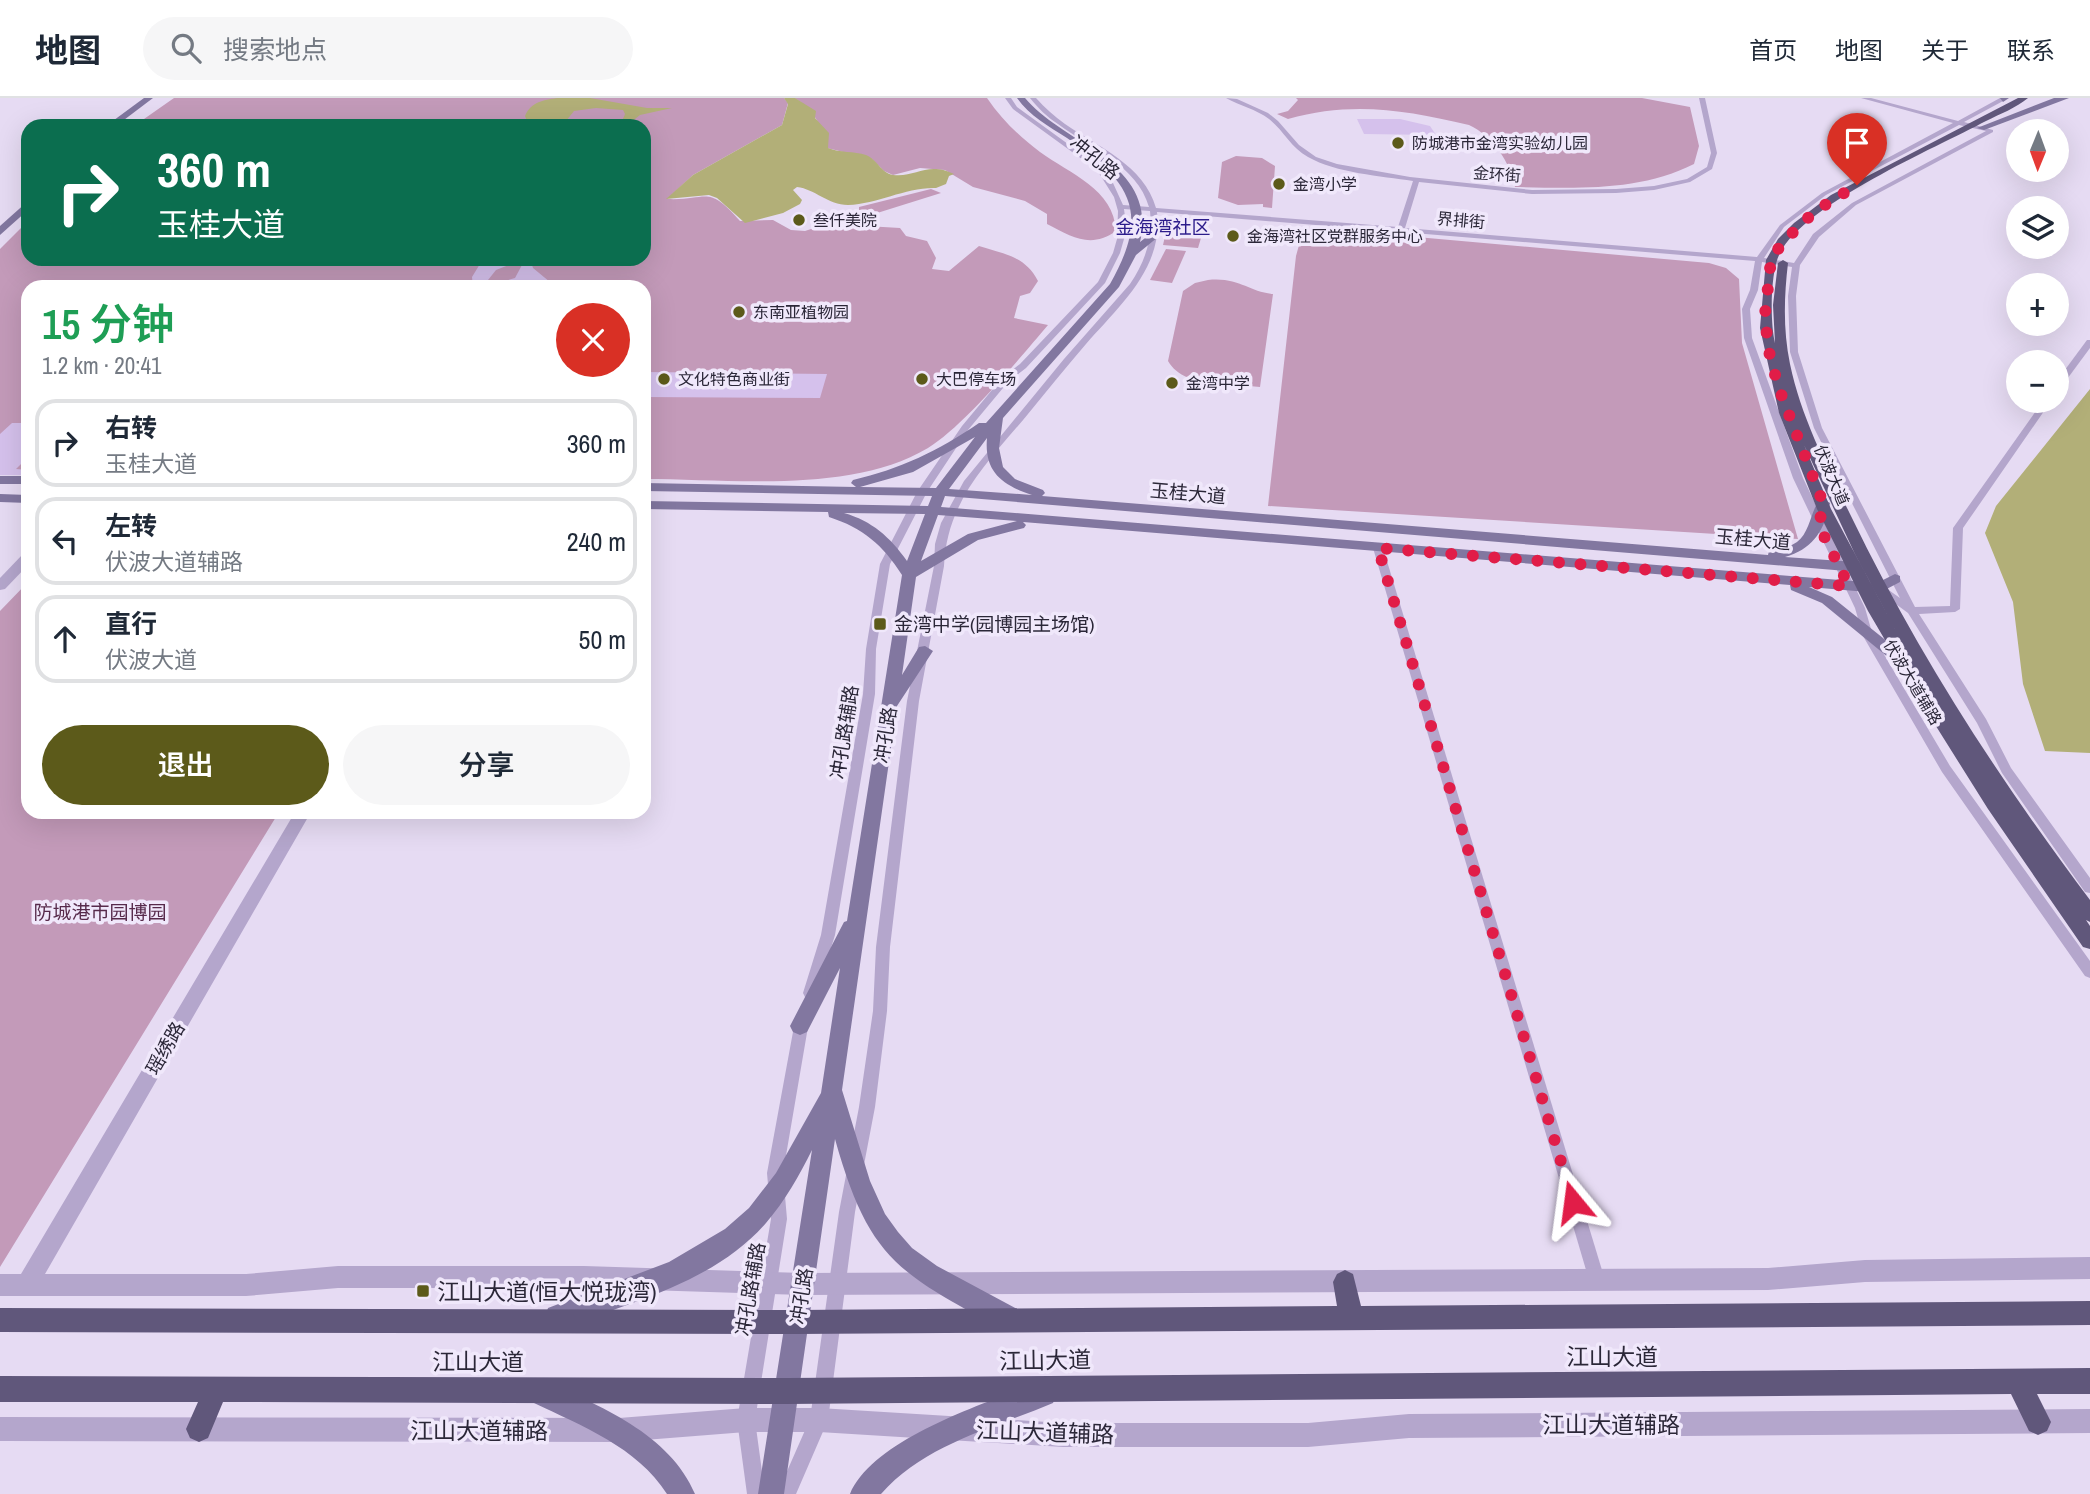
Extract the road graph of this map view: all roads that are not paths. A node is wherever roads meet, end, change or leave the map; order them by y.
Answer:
1 (149, 98) edge
2 (1229, 98) edge
3 (1702, 98) edge
4 (1864, 98) edge
5 (2038, 98) edge
6 (2065, 98) edge
7 (2004, 99) edge
8 (2020, 100) edge
9 (1021, 102) edge
10 (120, 119) edge
11 (1957, 121) junction
12 (1981, 128) junction
13 (1081, 139) junction
14 (1416, 181) junction
15 (1123, 207) junction
16 (1138, 207) junction
17 (1153, 208) junction
18 (1809, 210) junction
19 (21, 211) edge
20 (3, 228) edge
21 (1401, 229) junction
22 (1153, 237) junction
23 (1133, 253) junction
24 (1771, 260) junction
25 (1796, 265) junction
26 (1104, 298) junction
27 (1073, 313) junction
28 (2090, 342) edge
29 (2069, 370) edge
30 (2039, 413) edge
31 (998, 416) junction
32 (952, 447) junction
33 (1786, 449) junction
34 (1801, 450) junction
35 (991, 452) junction
36 (0, 480) edge
37 (21, 480) edge
38 (651, 488) edge
39 (818, 489) junction
40 (922, 492) junction
41 (940, 492) junction
42 (961, 494) junction
43 (0, 498) edge
44 (21, 499) edge
45 (1067, 502) junction
46 (1823, 503) junction
47 (651, 505) edge
48 (810, 507) junction
49 (913, 510) junction
50 (931, 510) junction
51 (953, 512) junction
52 (1045, 521) junction
53 (1819, 526) junction
54 (1378, 548) junction
55 (894, 550) junction
56 (939, 558) junction
57 (1743, 558) junction
58 (21, 565) edge
59 (1854, 567) junction
60 (909, 575) junction
61 (1752, 578) junction
62 (1895, 579) junction
63 (0, 586) edge
64 (1864, 587) junction
65 (1912, 611) junction
66 (1865, 628) junction
67 (925, 651) junction
68 (1906, 663) junction
69 (889, 708) junction
70 (299, 819) edge
71 (2090, 888) edge
72 (2090, 914) edge
73 (858, 916) junction
74 (2090, 941) edge
75 (2090, 972) edge
76 (800, 1026) junction
77 (832, 1088) junction
78 (855, 1166) junction
79 (776, 1193) junction
80 (2090, 1268) edge
81 (660, 1280) junction
82 (1597, 1280) junction
83 (1345, 1282) junction
84 (769, 1283) junction
85 (0, 1284) edge
86 (27, 1284) junction
87 (803, 1284) junction
88 (837, 1284) junction
89 (943, 1284) junction
90 (2090, 1313) edge
91 (1351, 1317) junction
92 (1011, 1319) junction
93 (0, 1320) edge
94 (548, 1320) junction
95 (762, 1322) junction
96 (797, 1322) junction
97 (832, 1322) junction
98 (2090, 1381) edge
99 (2018, 1382) junction
100 (1063, 1388) junction
101 (0, 1389) edge
102 (216, 1389) junction
103 (534, 1389) junction
104 (750, 1391) junction
105 (786, 1391) junction
106 (823, 1391) junction
107 (746, 1420) junction
108 (782, 1420) junction
109 (819, 1420) junction
110 (2090, 1421) edge
111 (2038, 1422) junction
112 (0, 1429) edge
113 (199, 1429) junction
114 (951, 1429) junction
115 (620, 1430) junction
116 (682, 1494) edge
117 (756, 1494) edge
118 (771, 1494) edge
119 (786, 1494) edge
120 (863, 1494) edge

1 - 10 main road
2 - 14 street, 金环街
3 - 14 street, 金环街
4 - 11 street
5 - 12 main road, 伏波大道
6 - 12 main road
7 - 8 main road
7 - 11 street
8 - 12 main road, 伏波大道
9 - 13 street
9 - 15 street
11 - 12 street
11 - 18 street
12 - 18 main road, 伏波大道
12 - 24 main road, 伏波大道
12 - 25 street
13 - 16 main road, 冲孔路
13 - 17 street
14 - 21 street
15 - 16 street, 界排街
15 - 27 street, 冲孔路辅路
16 - 17 street, 界排街
16 - 23 main road, 冲孔路
17 - 21 street, 界排街
17 - 22 street
18 - 24 street
19 - 20 main road
21 - 24 street, 界排街
22 - 23 main road
22 - 35 street
23 - 26 main road, 冲孔路
24 - 25 street, 界排街
24 - 33 street
24 - 34 main road, 伏波大道
24 - 59 main road, 伏波大道
25 - 62 street, 伏波大道辅路
26 - 27 main road
26 - 31 main road, 冲孔路
27 - 32 street, 冲孔路辅路
28 - 29 street
30 - 65 street
31 - 32 main road
31 - 35 main road
31 - 41 main road, 冲孔路
32 - 39 main road
32 - 40 street, 冲孔路辅路
33 - 34 main road
33 - 53 street
34 - 46 main road, 伏波大道
35 - 42 street
35 - 45 main road
36 - 37 main road
38 - 39 main road, 玉桂大道
39 - 40 main road, 玉桂大道
40 - 41 main road, 玉桂大道
40 - 49 street, 冲孔路辅路
41 - 42 main road, 玉桂大道
41 - 50 main road, 冲孔路
42 - 45 main road, 玉桂大道
42 - 51 street
43 - 44 main road
45 - 57 main road, 玉桂大道
46 - 53 main road
46 - 59 main road, 伏波大道
47 - 48 main road, 玉桂大道
48 - 49 main road, 玉桂大道
48 - 55 main road
49 - 50 main road, 玉桂大道
49 - 55 street, 冲孔路辅路
50 - 51 main road, 玉桂大道
50 - 60 main road, 冲孔路
51 - 52 main road, 玉桂大道
51 - 56 street
52 - 54 main road, 玉桂大道
52 - 56 main road
53 - 57 main road
53 - 59 street
54 - 61 main road, 玉桂大道
54 - 82 street
55 - 60 main road
55 - 76 street, 冲孔路辅路
56 - 60 main road
56 - 67 street
57 - 59 main road, 玉桂大道
58 - 63 street
59 - 62 main road, 玉桂大道
59 - 64 main road, 伏波大道
60 - 69 main road, 冲孔路
61 - 64 main road, 玉桂大道
61 - 66 main road
62 - 64 main road
62 - 65 street, 伏波大道辅路
64 - 65 street
64 - 66 street, 伏波大道辅路
64 - 68 main road, 伏波大道
64 - 72 main road, 伏波大道
65 - 71 street, 伏波大道辅路
66 - 68 main road
66 - 75 street, 伏波大道辅路
67 - 69 main road
67 - 78 street
68 - 74 main road, 伏波大道
69 - 73 main road, 冲孔路
70 - 86 street, 瑶绣路
73 - 76 main road
73 - 77 main road, 冲孔路
76 - 79 street, 冲孔路辅路
77 - 78 main road
77 - 79 main road
77 - 87 main road, 冲孔路
78 - 88 street
78 - 89 main road
79 - 81 main road
79 - 84 street, 冲孔路辅路
80 - 82 street
81 - 84 street
81 - 86 street
81 - 94 main road
82 - 83 street
83 - 89 street
83 - 91 main road
84 - 87 street
84 - 95 street, 冲孔路辅路
85 - 86 street
87 - 88 street
87 - 96 main road, 冲孔路
88 - 89 street
88 - 97 street
89 - 92 main road
90 - 91 main road, 江山大道
91 - 92 main road, 江山大道
92 - 97 main road, 江山大道
93 - 94 main road, 江山大道
94 - 95 main road, 江山大道
95 - 96 main road, 江山大道
95 - 104 street, 冲孔路辅路
96 - 97 main road, 江山大道
96 - 105 main road, 冲孔路
97 - 106 street
98 - 99 main road, 江山大道
99 - 100 main road, 江山大道
99 - 111 main road
100 - 106 main road, 江山大道
100 - 114 main road
101 - 102 main road, 江山大道
102 - 103 main road, 江山大道
102 - 113 main road
103 - 104 main road, 江山大道
103 - 115 main road
104 - 105 main road, 江山大道
104 - 107 street, 冲孔路辅路
105 - 106 main road, 江山大道
105 - 108 main road, 冲孔路
106 - 109 street
107 - 108 street, 江山大道辅路
107 - 115 street, 江山大道辅路
107 - 117 street, 冲孔路辅路
108 - 109 street, 江山大道辅路
108 - 118 main road, 冲孔路
109 - 114 street, 江山大道辅路
109 - 119 street
110 - 111 street, 江山大道辅路
111 - 114 street, 江山大道辅路
112 - 113 street, 江山大道辅路
113 - 115 street, 江山大道辅路
114 - 120 main road
115 - 116 main road

